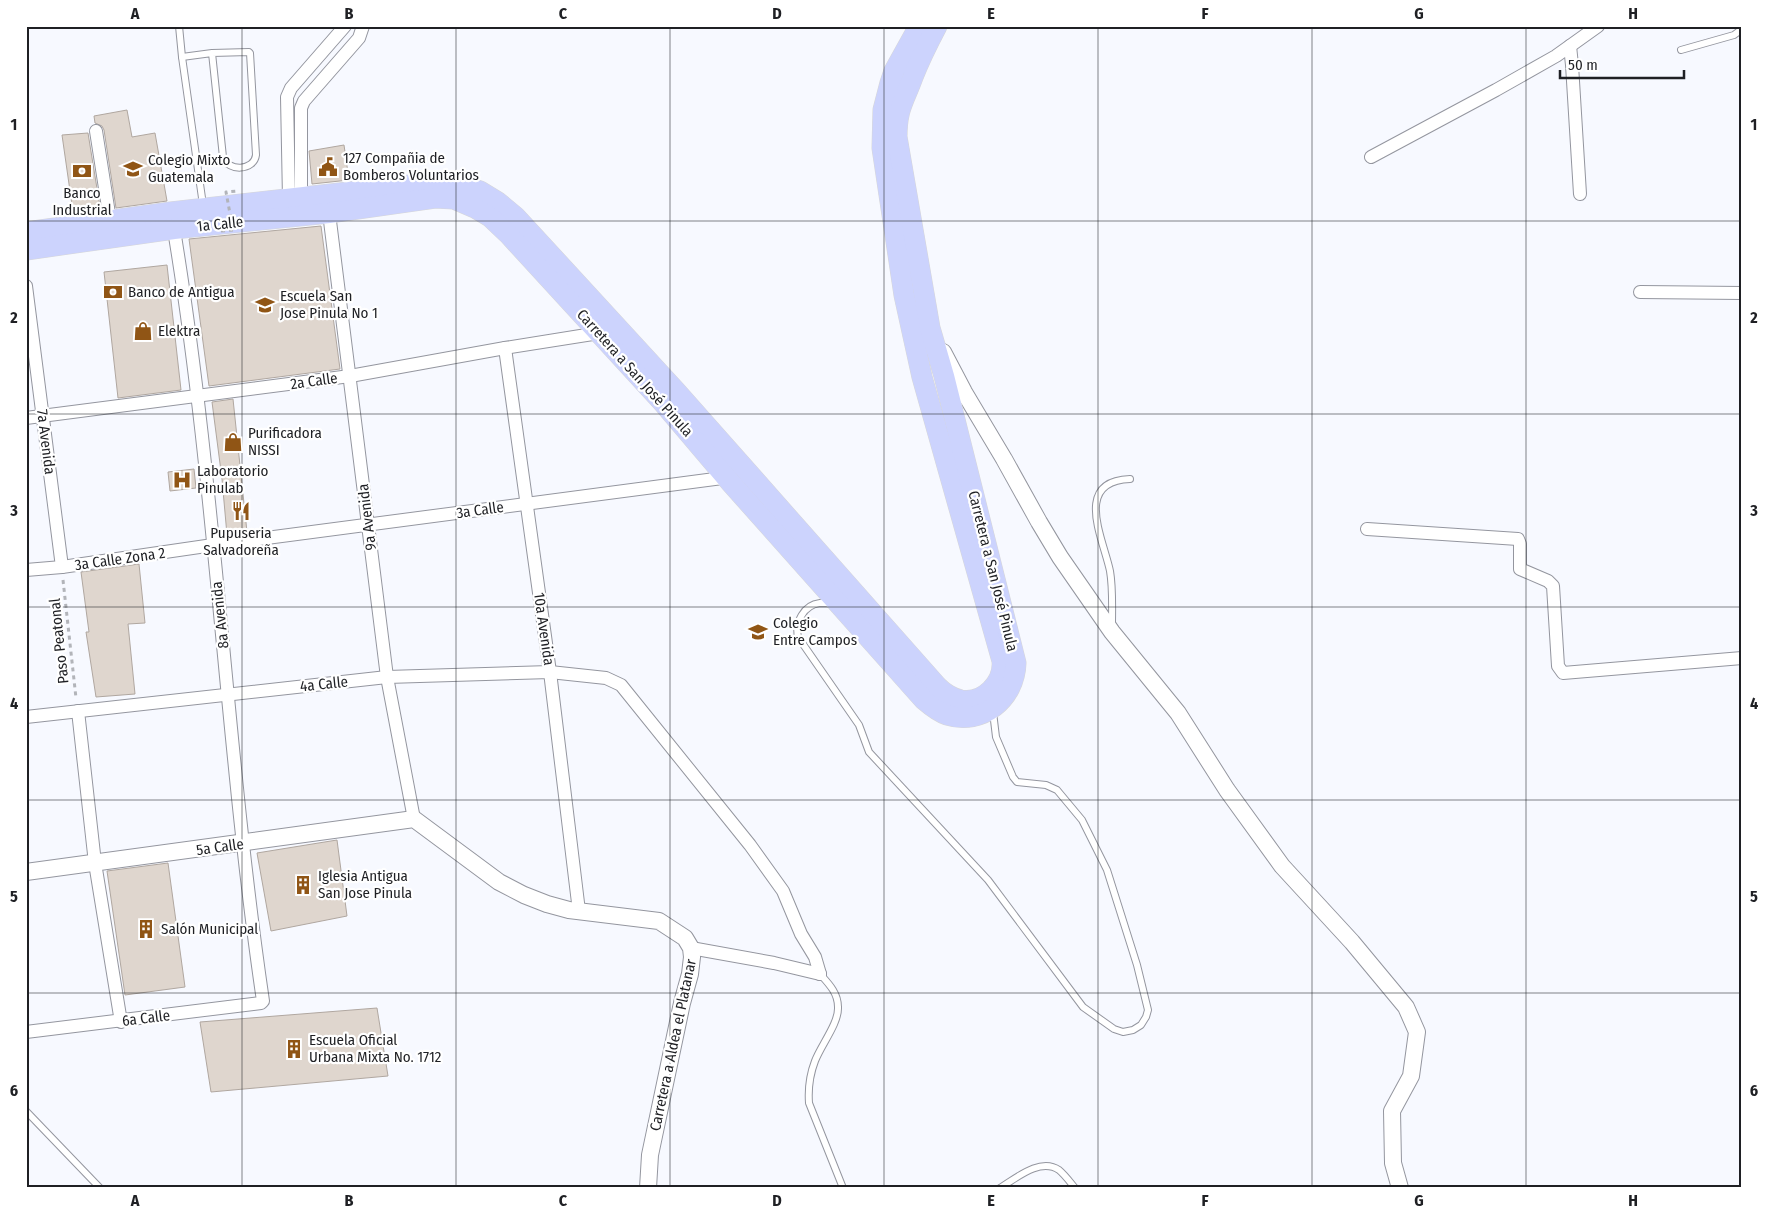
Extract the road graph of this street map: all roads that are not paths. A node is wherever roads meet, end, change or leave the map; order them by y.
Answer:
1 (179, 26) edge
2 (345, 26) edge
3 (363, 26) edge
4 (918, 26) edge
5 (937, 26) edge
6 (1598, 26) edge
7 (1742, 29) edge
8 (1570, 46) junction
9 (1681, 50) dead end
10 (212, 53) junction
11 (182, 57) junction
12 (96, 131) dead end
13 (1371, 157) dead end
14 (412, 193) junction
15 (1580, 194) dead end
16 (295, 198) junction
17 (203, 208) junction
18 (329, 213) junction
19 (173, 220) junction
20 (111, 229) junction
21 (26, 232) edge
22 (26, 250) edge
23 (26, 286) edge
24 (1640, 292) dead end
25 (1742, 293) edge
26 (930, 328) junction
27 (600, 333) junction
28 (505, 348) junction
29 (350, 376) junction
30 (198, 397) junction
31 (43, 416) junction
32 (26, 418) edge
33 (747, 472) junction
34 (727, 478) junction
35 (1130, 480) dead end
36 (527, 503) junction
37 (368, 526) junction
38 (1367, 529) dead end
39 (213, 545) junction
40 (62, 567) junction
41 (26, 570) edge
42 (839, 604) junction
43 (1112, 632) junction
44 (1742, 658) edge
45 (550, 672) junction
46 (387, 677) junction
47 (228, 694) junction
48 (992, 708) junction
49 (78, 712) junction
50 (26, 718) edge
51 (414, 819) junction
52 (243, 844) junction
53 (95, 863) junction
54 (26, 872) edge
55 (579, 911) junction
56 (691, 948) junction
57 (820, 974) junction
58 (263, 1001) joint
59 (120, 1022) junction
60 (26, 1032) edge
61 (26, 1112) edge
62 (100, 1188) edge
63 (648, 1188) edge
64 (843, 1188) edge
65 (1000, 1188) edge
66 (1076, 1188) edge
67 (1400, 1188) edge

1 - 11 lane
2 - 16 street
3 - 16 street
4 - 33 main road, Carretera a San José Pinula
5 - 26 main road, Carretera a San José Pinula
6 - 8 street
7 - 9 lane
8 - 13 street
8 - 15 street
10 - 10 lane
10 - 11 lane
11 - 17 lane
12 - 20 street
14 - 16 main road, 1a Calle
14 - 18 main road, 1a Calle
14 - 27 main road, Carretera a San José Pinula
14 - 33 main road, Carretera a San José Pinula
16 - 17 main road, 1a Calle
17 - 19 main road, 1a Calle
18 - 19 main road, 1a Calle
18 - 29 street, 9a Avenida
19 - 20 main road, 1a Calle
19 - 30 street, 8a Avenida
20 - 21 main road, 1a Calle
20 - 22 main road, 1a Calle
23 - 31 street, 7a Avenida
24 - 25 street
26 - 43 street
26 - 48 main road, Carretera a San José Pinula
27 - 28 street, 2a Calle
27 - 34 main road, Carretera a San José Pinula
28 - 29 street, 2a Calle
28 - 36 street, 10a Avenida
29 - 30 street, 2a Calle
29 - 37 street, 9a Avenida
30 - 31 street, 2a Calle
30 - 39 street, 8a Avenida
31 - 32 street, 2a Calle
31 - 40 street, 7a Avenida
33 - 34 street, 3a Calle
34 - 36 street, 3a Calle
34 - 42 main road, Carretera a San José Pinula
35 - 43 lane
36 - 37 street, 3a Calle
36 - 45 street, 10a Avenida
37 - 39 street, 3a Calle
37 - 46 street, 9a Avenida
38 - 44 street
39 - 40 street, 3a Calle Zona 2
39 - 47 street, 8a Avenida
40 - 41 street, 3a Calle Zona 2
42 - 48 main road, Carretera a San José Pinula
42 - 48 lane
43 - 67 street
45 - 46 street, 4a Calle
45 - 55 street, 10a Avenida
45 - 57 street, 4a Calle
46 - 47 street, 4a Calle
46 - 51 street, 9a Avenida
47 - 49 street, 4a Calle
47 - 52 street, 8a Avenida
49 - 50 street, 4a Calle
49 - 53 street
51 - 52 street, 5a Calle
51 - 55 street, Carretera a Aldea el Platanar
52 - 53 street, 5a Calle
52 - 58 street, 8a Avenida
53 - 54 street, 5a Calle
53 - 59 street
55 - 56 street, Carretera a Aldea el Platanar
56 - 57 street
56 - 63 street, Carretera a Aldea el Platanar
57 - 64 lane
58 - 59 street, 6a Calle
59 - 60 street, 6a Calle
61 - 62 lane
65 - 66 lane

